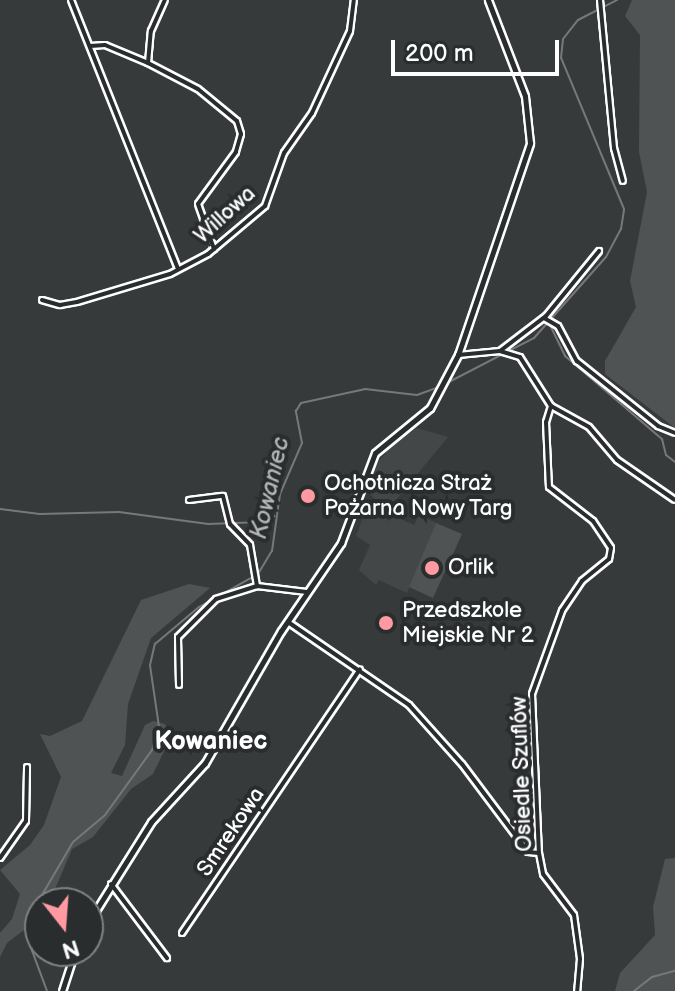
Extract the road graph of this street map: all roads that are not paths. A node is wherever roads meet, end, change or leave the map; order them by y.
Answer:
1 (71, 0) edge
2 (165, 0) edge
3 (354, 0) edge
4 (488, 0) edge
5 (600, 0) edge
6 (90, 46) junction
7 (148, 63) junction
8 (623, 181) dead end
9 (214, 249) junction
10 (599, 251) dead end
11 (178, 269) junction
12 (42, 300) dead end
13 (544, 318) junction
14 (503, 352) junction
15 (458, 355) junction
16 (551, 406) junction
17 (675, 433) edge
18 (189, 500) dead end
19 (675, 500) edge
20 (256, 584) junction
21 (308, 592) junction
22 (288, 622) junction
23 (360, 669) junction
24 (179, 685) dead end
25 (27, 767) dead end
26 (539, 853) junction
27 (0, 858) edge
28 (111, 884) junction
29 (104, 896) edge
30 (182, 933) dead end
31 (167, 958) dead end
32 (70, 967) edge
33 (62, 991) edge
34 (577, 991) edge

1 - 6 street
2 - 7 street
3 - 9 street, Willowa
4 - 15 street
5 - 8 street
6 - 7 street
6 - 11 street
7 - 9 street
9 - 11 street, Willowa
10 - 13 street
11 - 12 street, Willowa
13 - 14 street
13 - 17 street
14 - 15 street
14 - 16 street
15 - 21 street
16 - 19 street
16 - 26 street, Osiedle Szuflów
18 - 20 street
20 - 21 street
20 - 24 street
21 - 22 street
22 - 23 street
22 - 28 street
23 - 26 street
23 - 30 street, Smrekowa
25 - 27 street
26 - 34 street, Osiedle Szuflów
28 - 29 street
28 - 31 street
32 - 33 street

